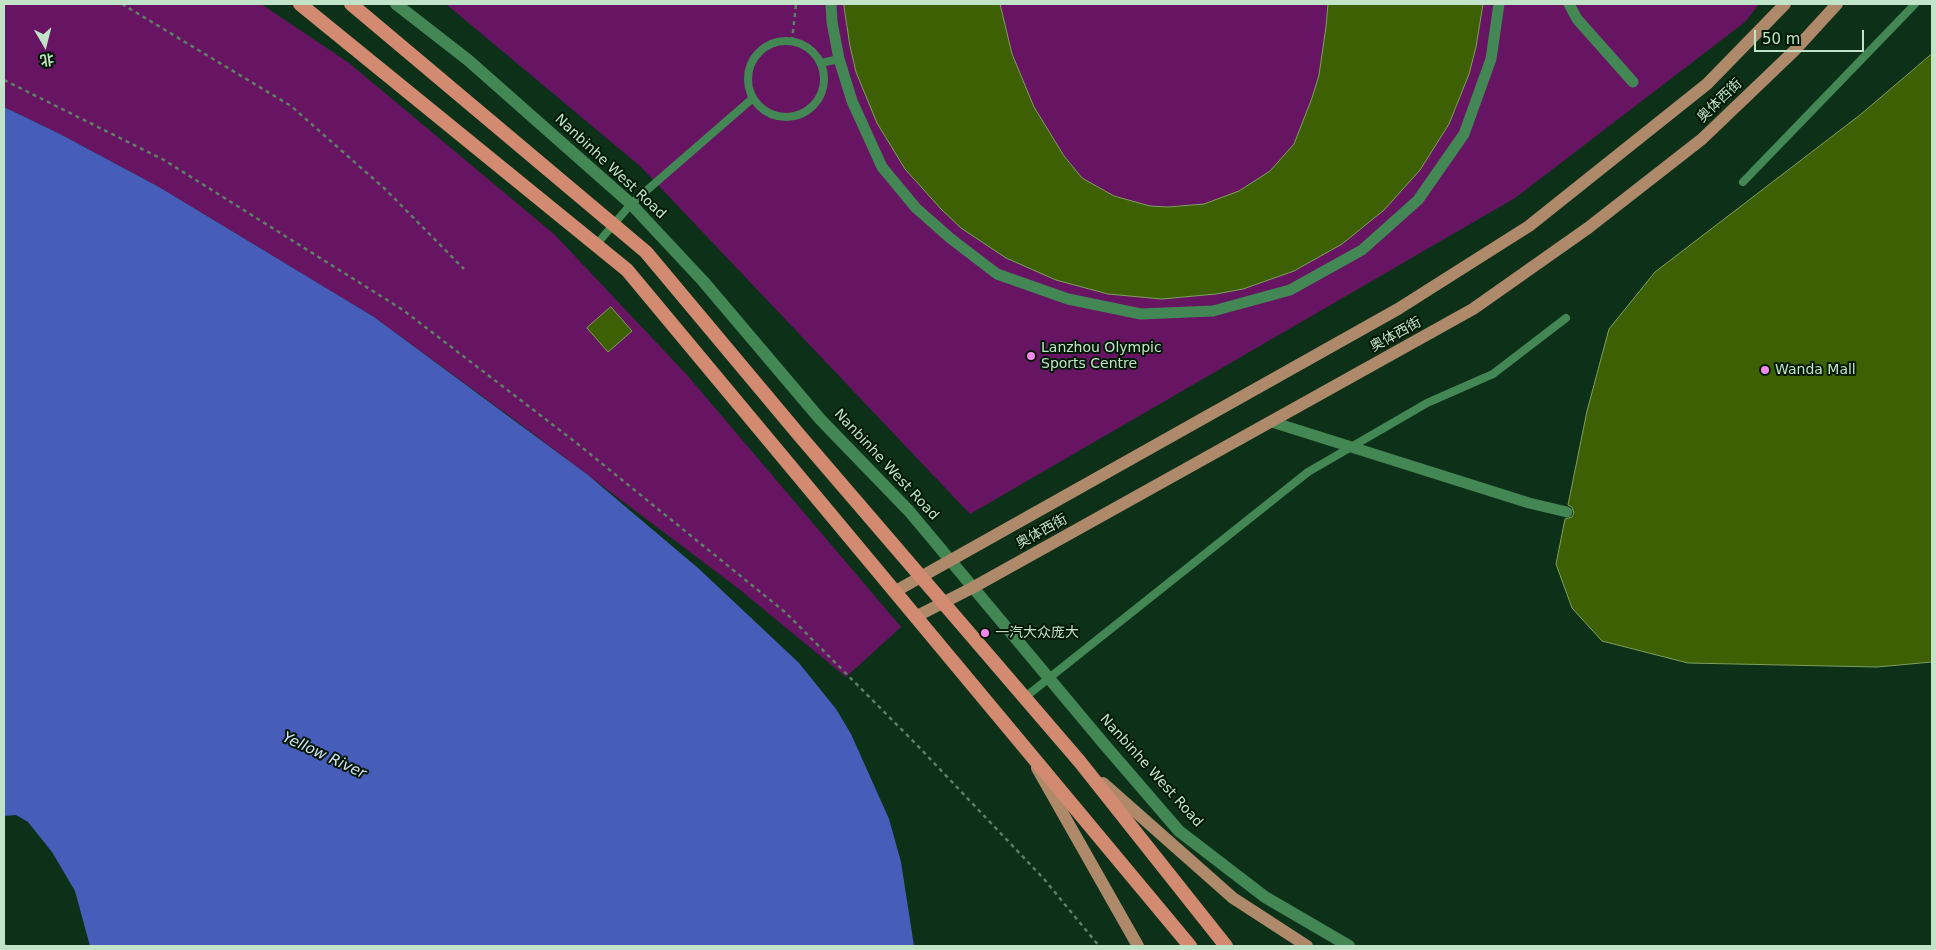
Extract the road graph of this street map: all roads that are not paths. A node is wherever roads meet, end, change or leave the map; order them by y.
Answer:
1 (300, 4) edge
2 (351, 4) edge
3 (396, 4) edge
4 (831, 4) edge
5 (1499, 4) edge
6 (1569, 4) edge
7 (1785, 4) edge
8 (1837, 4) edge
9 (1915, 4) edge
10 (840, 60) junction
11 (821, 63) junction
12 (1633, 82) dead end
13 (753, 98) junction
14 (1743, 182) dead end
15 (631, 204) junction
16 (612, 224) junction
17 (596, 245) junction
18 (1566, 318) dead end
19 (1272, 422) junction
20 (1352, 447) junction
21 (1567, 512) dead end
22 (950, 560) junction
23 (920, 577) junction
24 (972, 588) junction
25 (894, 592) junction
26 (942, 604) junction
27 (916, 617) junction
28 (1048, 678) junction
29 (1024, 698) junction
30 (1027, 751) junction
31 (1080, 762) junction
32 (1138, 946) edge
33 (1190, 946) edge
34 (1226, 946) edge
35 (1308, 946) edge
36 (1348, 946) edge

1 - 17 highway
2 - 16 highway
3 - 15 street, Nanbinhe West Road
4 - 10 street
5 - 10 street
6 - 12 street
7 - 22 main road, 奥体西街
8 - 19 main road, 奥体西街
9 - 14 lane
10 - 11 lane
11 - 13 lane
11 - 13 lane
13 - 15 lane
15 - 16 lane
15 - 22 street, Nanbinhe West Road
16 - 17 lane
16 - 23 highway
17 - 25 highway
18 - 20 lane
19 - 20 street
19 - 24 main road, 奥体西街
20 - 21 street
20 - 28 lane
22 - 23 main road, 奥体西街
22 - 24 street, Nanbinhe West Road
23 - 25 main road, 奥体西街
23 - 26 highway
24 - 26 main road, 奥体西街
24 - 28 street, Nanbinhe West Road
25 - 27 highway
26 - 27 main road, 奥体西街
26 - 29 highway
27 - 30 highway
28 - 29 lane
28 - 36 street, Nanbinhe West Road
29 - 31 highway
30 - 32 main road
30 - 33 highway
31 - 34 highway
31 - 35 main road

